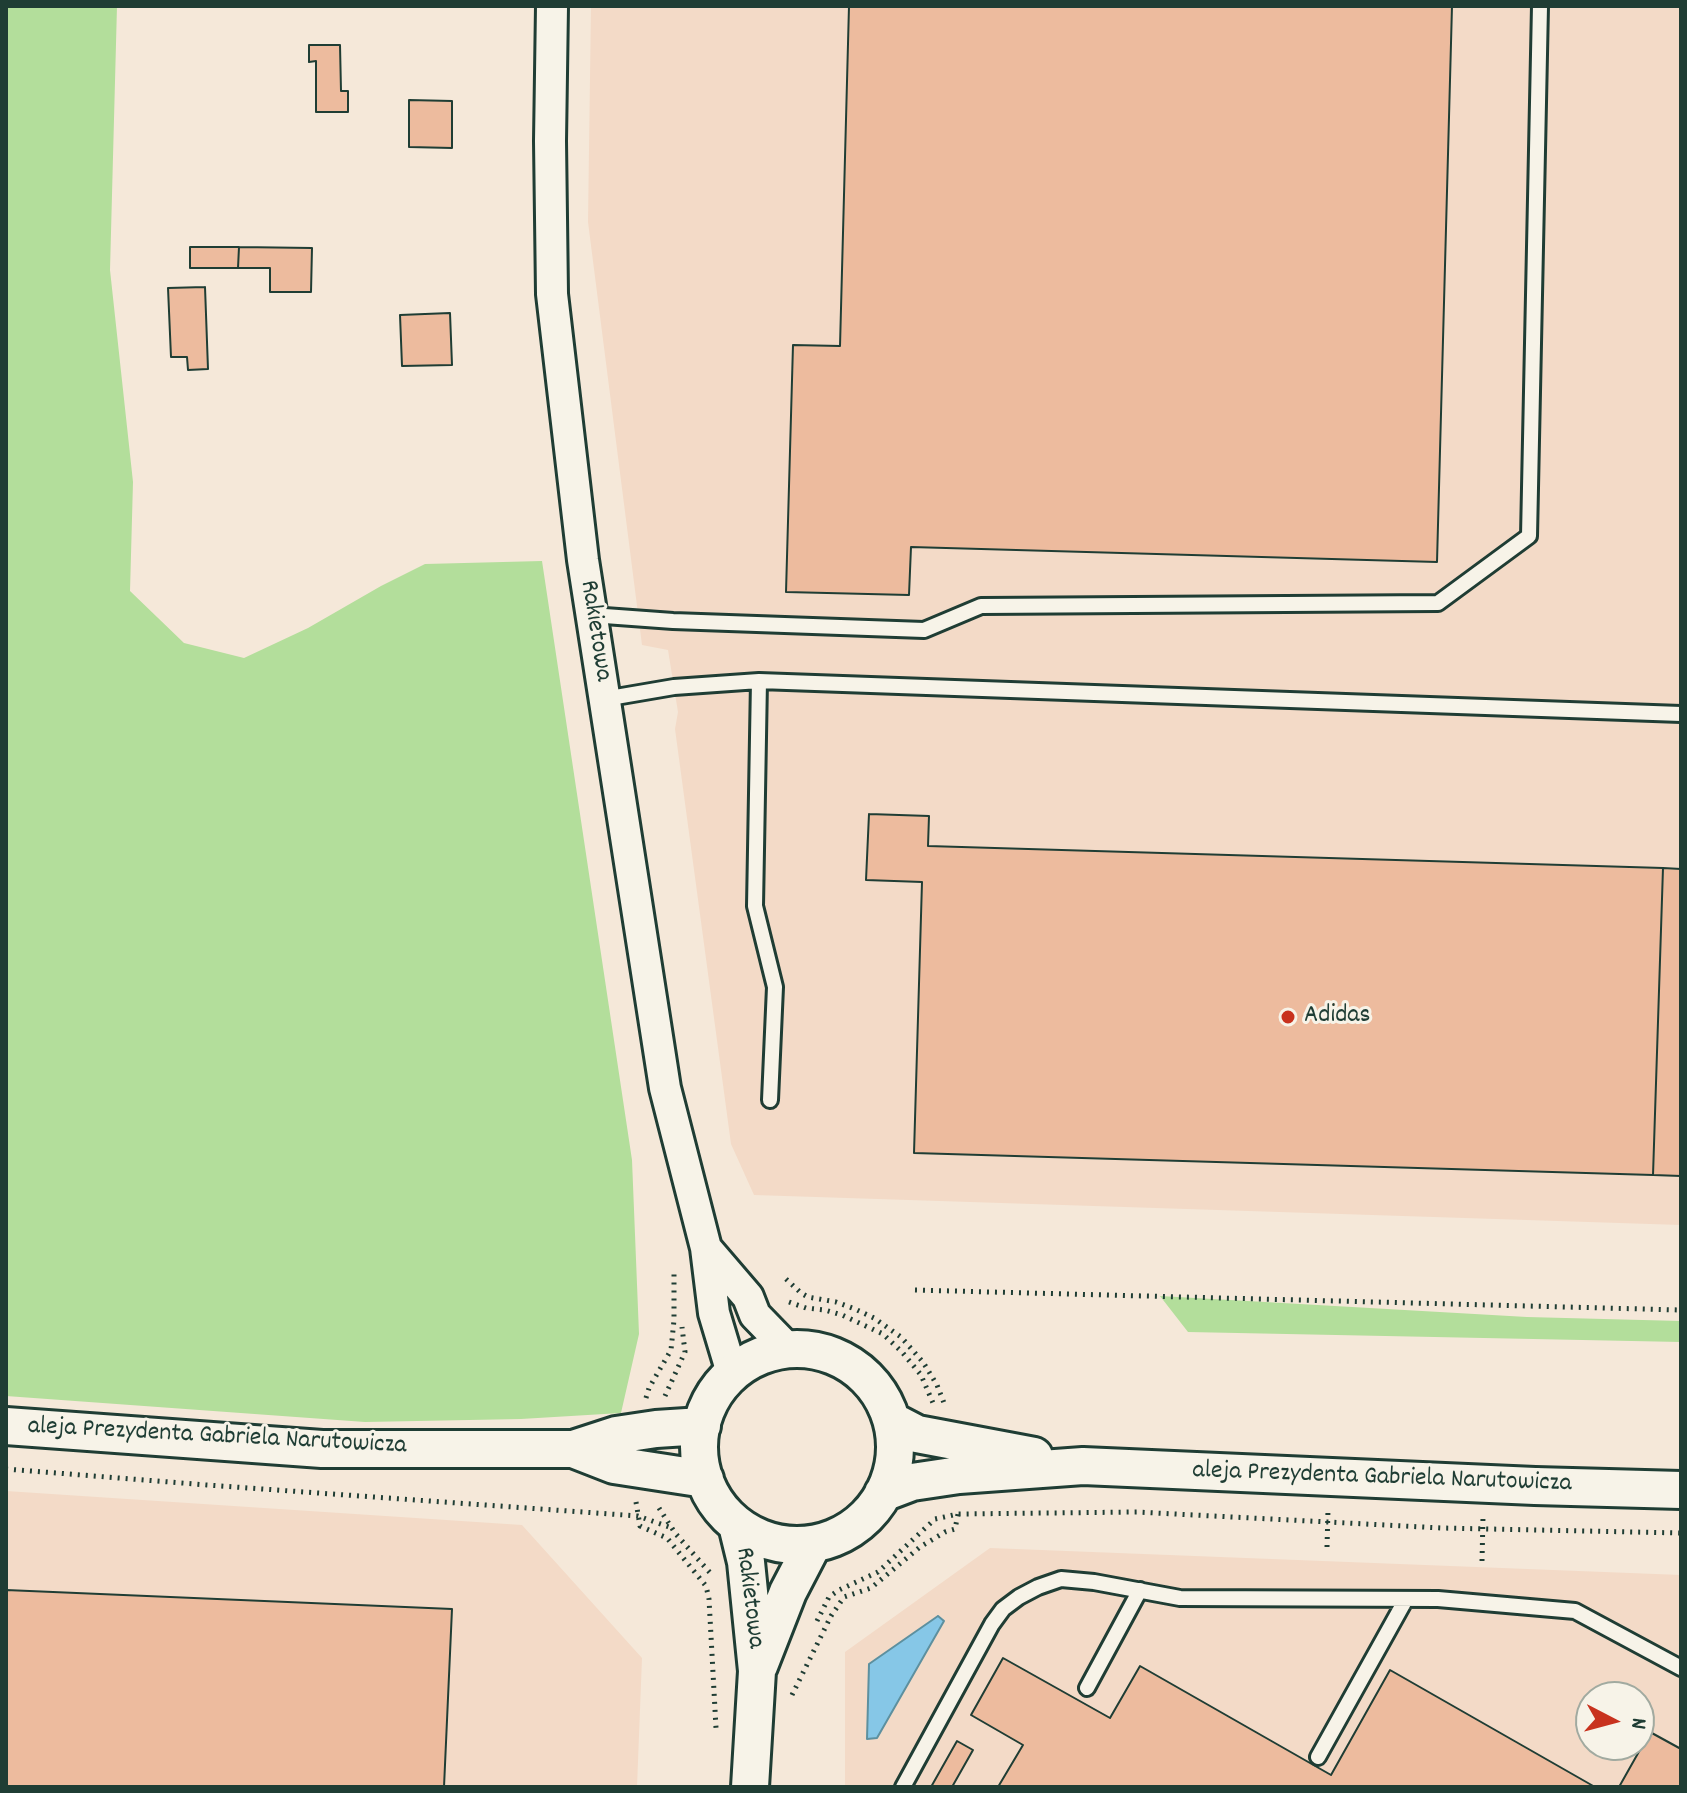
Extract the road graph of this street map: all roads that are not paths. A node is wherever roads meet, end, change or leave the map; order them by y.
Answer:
1 (552, 6) edge
2 (1540, 6) edge
3 (591, 615) junction
4 (759, 681) junction
5 (604, 699) junction
6 (1681, 714) edge
7 (770, 1100) dead end
8 (706, 1248) junction
9 (788, 1349) junction
10 (732, 1373) junction
11 (892, 1421) junction
12 (6, 1426) edge
13 (702, 1426) junction
14 (573, 1449) junction
15 (1083, 1466) junction
16 (705, 1479) junction
17 (1681, 1490) edge
18 (883, 1493) junction
19 (737, 1525) junction
20 (813, 1544) junction
21 (1140, 1590) junction
22 (1406, 1599) junction
23 (1681, 1668) edge
24 (757, 1671) junction
25 (1087, 1688) dead end
26 (1318, 1757) dead end
27 (750, 1787) edge
28 (903, 1787) edge

1 - 3 street, Rakietowa
2 - 3 lane
3 - 5 street, Rakietowa
4 - 5 lane
4 - 6 lane
4 - 7 lane
5 - 8 street, Rakietowa
8 - 9 street, Rakietowa
8 - 10 street, Rakietowa
9 - 10 street
9 - 11 street
10 - 13 street
11 - 15 street, aleja Prezydenta Gabriela Narutowicza
11 - 18 street
12 - 14 street, aleja Prezydenta Gabriela Narutowicza
13 - 14 street, aleja Prezydenta Gabriela Narutowicza
13 - 16 street
14 - 16 street, aleja Prezydenta Gabriela Narutowicza
15 - 17 street, aleja Prezydenta Gabriela Narutowicza
15 - 18 street, aleja Prezydenta Gabriela Narutowicza
16 - 19 street
18 - 20 street
19 - 20 street
19 - 24 street, Rakietowa
20 - 24 street, Rakietowa
21 - 22 lane
21 - 25 lane
21 - 28 lane
22 - 23 lane
22 - 26 lane
24 - 27 street, Rakietowa

